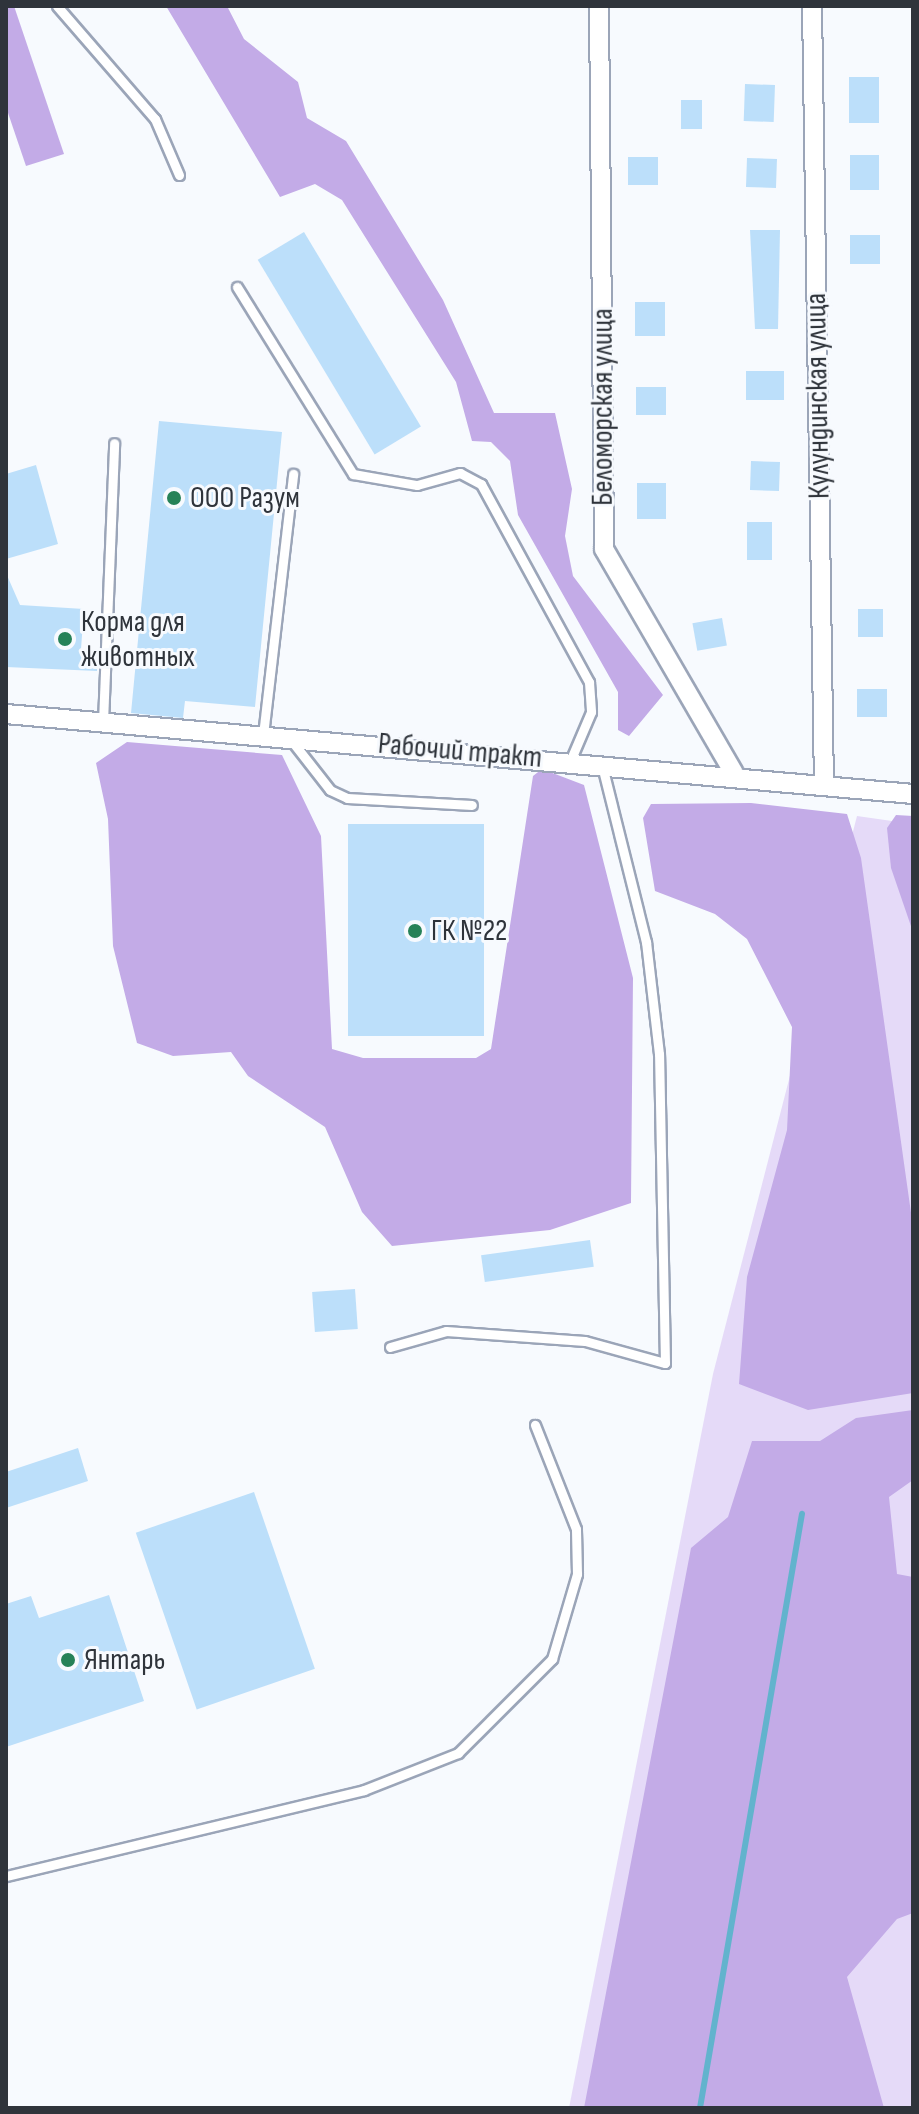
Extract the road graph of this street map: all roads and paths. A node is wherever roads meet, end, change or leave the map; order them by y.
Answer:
1 (57, 6) edge
2 (599, 6) edge
3 (812, 6) edge
4 (179, 175) dead end
5 (237, 287) dead end
6 (114, 443) dead end
7 (293, 474) dead end
8 (6, 714) edge
9 (103, 722) junction
10 (263, 735) junction
11 (289, 737) junction
12 (571, 759) junction
13 (601, 762) junction
14 (734, 773) junction
15 (824, 786) junction
16 (913, 794) edge
17 (472, 805) dead end
18 (390, 1347) dead end
19 (535, 1425) dead end
20 (6, 1876) edge

1 - 4 lane
2 - 14 street, Беломорская улица
3 - 15 street, Кулундинская улица
5 - 12 lane
6 - 9 lane
7 - 10 lane
8 - 9 street, Рабочий тракт
9 - 10 street, Рабочий тракт
10 - 11 street, Рабочий тракт
11 - 12 street, Рабочий тракт
11 - 17 lane
12 - 13 street, Рабочий тракт
13 - 14 street, Рабочий тракт
13 - 18 lane
14 - 15 street, Рабочий тракт
15 - 16 street, Рабочий тракт
19 - 20 lane

